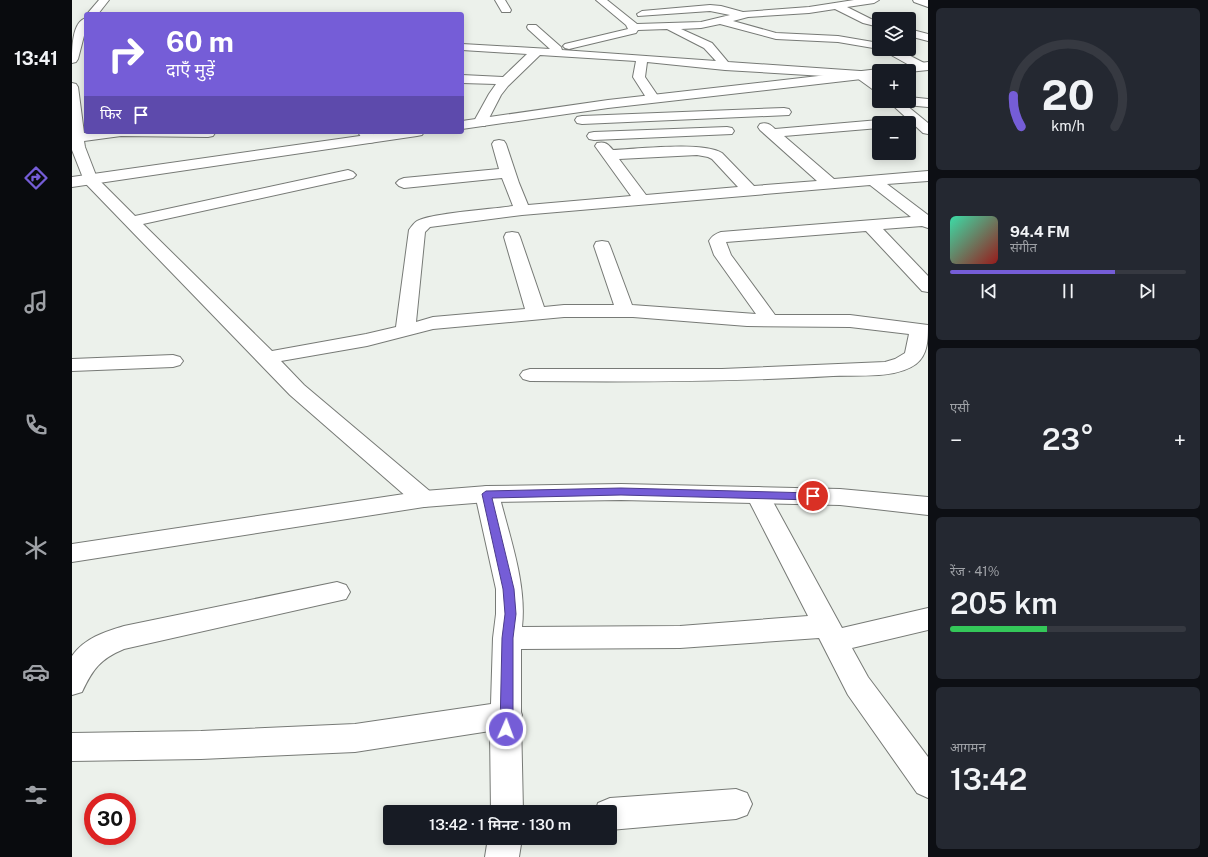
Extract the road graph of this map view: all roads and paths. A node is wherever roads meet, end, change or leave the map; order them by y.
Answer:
1 (104, 0) edge
2 (500, 0) edge
3 (601, 0) edge
4 (814, 0) edge
5 (872, 0) edge
6 (918, 0) edge
7 (928, 4) edge
8 (832, 7) junction
9 (506, 10) dead end
10 (94, 12) edge
11 (742, 15) junction
12 (621, 16) junction
13 (721, 21) junction
14 (872, 22) edge
15 (667, 26) junction
16 (532, 27) dead end
17 (634, 27) junction
18 (80, 29) edge
19 (916, 34) edge
20 (928, 38) edge
21 (872, 45) edge
22 (464, 47) edge
23 (548, 51) junction
24 (902, 56) edge
25 (642, 58) junction
26 (74, 64) edge
27 (725, 66) junction
28 (925, 67) edge
29 (872, 74) edge
30 (860, 75) junction
31 (464, 79) edge
32 (506, 81) junction
33 (872, 83) edge
34 (72, 87) edge
35 (654, 98) junction
36 (916, 102) edge
37 (928, 103) edge
38 (902, 108) edge
39 (784, 112) dead end
40 (578, 114) junction
41 (749, 114) junction
42 (917, 121) joint
43 (77, 123) edge
44 (480, 123) junction
45 (464, 125) edge
46 (872, 125) edge
47 (928, 130) edge
48 (727, 131) dead end
49 (772, 133) junction
50 (394, 134) edge
51 (367, 136) edge
52 (594, 136) junction
53 (499, 144) dead end
54 (608, 155) junction
55 (83, 172) edge
56 (508, 173) junction
57 (348, 175) dead end
58 (928, 176) edge
59 (874, 181) junction
60 (72, 182) edge
61 (404, 182) dead end
62 (830, 184) junction
63 (749, 190) junction
64 (642, 200) junction
65 (522, 210) junction
66 (131, 222) junction
67 (927, 222) edge
68 (870, 225) junction
69 (512, 237) dead end
70 (602, 246) dead end
71 (928, 288) edge
72 (625, 311) junction
73 (536, 313) junction
74 (769, 320) junction
75 (925, 326) edge
76 (405, 331) junction
77 (267, 358) junction
78 (173, 361) dead end
79 (72, 365) edge
80 (530, 375) dead end
81 (486, 494) junction
82 (758, 495) junction
83 (424, 500) junction
84 (928, 506) edge
85 (72, 553) edge
86 (337, 592) dead end
87 (928, 619) edge
88 (831, 634) junction
89 (507, 638) junction
90 (72, 683) edge
91 (507, 715) junction
92 (72, 747) edge
93 (928, 784) edge
94 (736, 804) dead end
95 (507, 805) edge
96 (617, 813) edge
97 (504, 845) edge
98 (502, 857) edge

1 - 10 street
2 - 9 street
3 - 12 street
4 - 8 street
5 - 8 street
6 - 7 street
8 - 11 street
8 - 14 street
11 - 12 street
11 - 13 street
12 - 17 street
13 - 15 street
13 - 21 street
15 - 17 street
15 - 27 street
16 - 23 street
17 - 23 street
18 - 26 street
19 - 20 street
22 - 23 street
23 - 25 street
23 - 32 street
24 - 28 street
25 - 27 street
25 - 35 street
27 - 30 street
29 - 30 street
30 - 33 street
30 - 35 street
31 - 32 street
32 - 44 street
34 - 43 street
35 - 40 street
36 - 37 street
38 - 42 street
39 - 41 street
40 - 41 street
40 - 44 street
40 - 52 street
41 - 49 street
42 - 47 street
43 - 55 street
44 - 45 street
46 - 49 street
48 - 52 street
49 - 62 street
50 - 51 street
51 - 55 street
52 - 54 street
53 - 56 street
54 - 63 street
54 - 64 street
55 - 60 street
55 - 66 street
56 - 61 street
56 - 65 street
57 - 66 street
58 - 59 street
59 - 62 street
59 - 67 street
62 - 63 street
63 - 64 street
64 - 65 street
65 - 76 street
66 - 77 street
67 - 68 street
68 - 71 street
68 - 74 street
69 - 73 street
70 - 72 street
72 - 73 street
72 - 74 street
73 - 76 street
74 - 75 street
75 - 80 street
76 - 77 street
77 - 83 street
78 - 79 street
81 - 82 street
81 - 83 street
81 - 89 street
82 - 84 street
82 - 88 street
83 - 85 street
86 - 90 street
87 - 88 street
88 - 89 street
88 - 93 street
89 - 91 street
91 - 92 street
91 - 95 street
94 - 96 street
97 - 98 street

